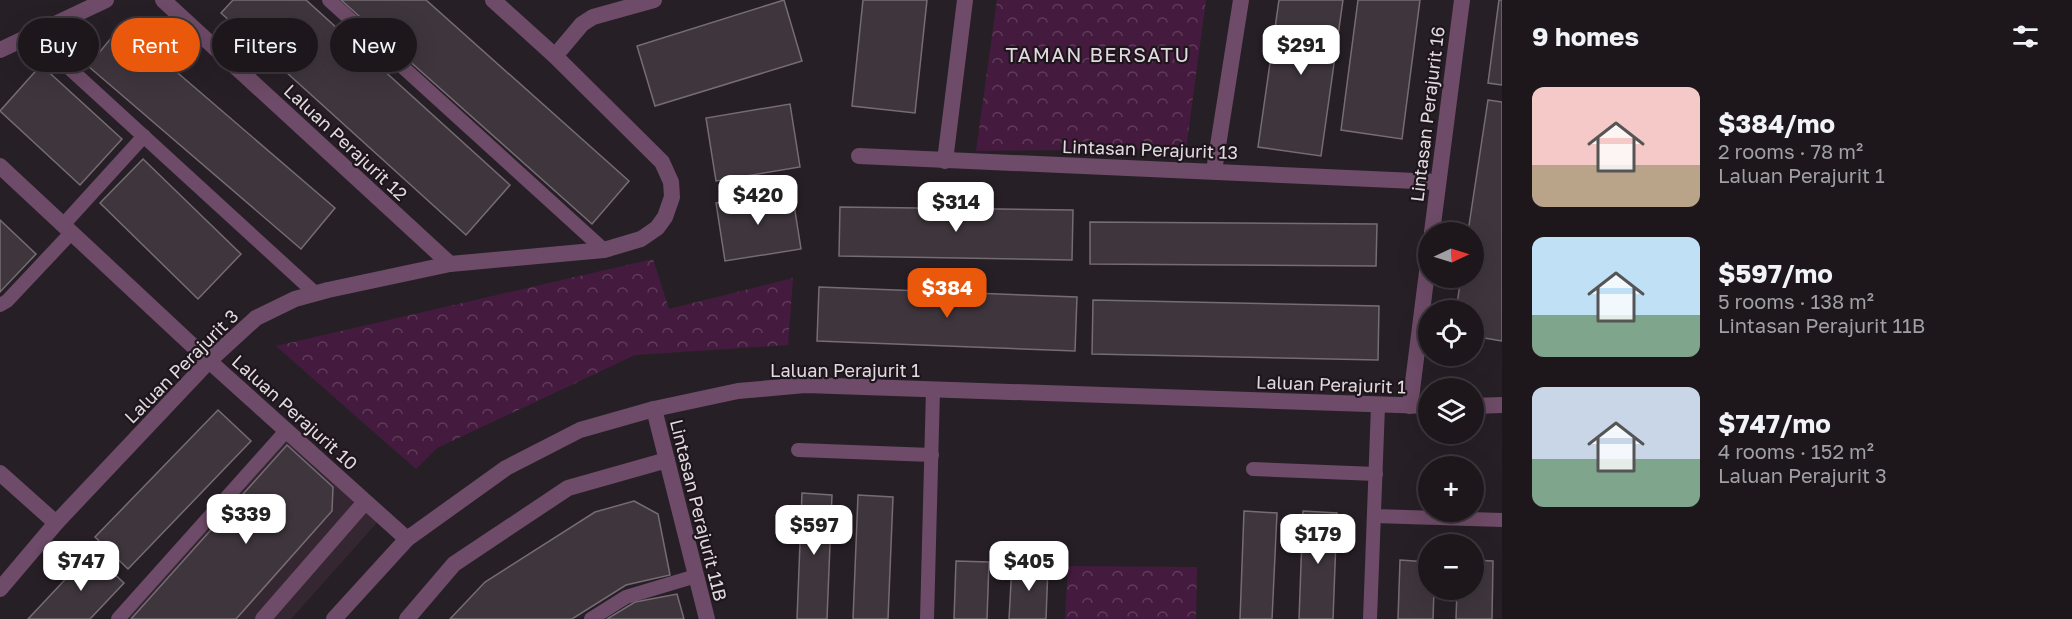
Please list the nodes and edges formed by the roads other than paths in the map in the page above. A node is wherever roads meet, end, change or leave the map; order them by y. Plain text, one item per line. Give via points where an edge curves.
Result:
1 (106, 0) edge
2 (163, 0) edge
3 (329, 0) edge
4 (493, 0) edge
5 (654, 0) edge
6 (965, 0) edge
7 (1241, 0) edge
8 (1462, 0) edge
9 (68, 18) edge
10 (18, 42) edge
11 (0, 51) edge
12 (555, 56) junction
13 (74, 72) edge
14 (144, 136) junction
15 (859, 156) dead end
16 (945, 161) junction
17 (0, 166) edge
18 (1214, 171) junction
19 (1438, 182) junction
20 (1433, 222) edge
21 (67, 229) junction
22 (604, 250) junction
23 (450, 264) junction
24 (1425, 288) edge
25 (315, 293) junction
26 (0, 305) edge
27 (209, 361) junction
28 (933, 390) junction
29 (1502, 405) edge
30 (1378, 406) junction
31 (1410, 406) junction
32 (1418, 406) edge
33 (1484, 406) edge
34 (654, 410) junction
35 (286, 430) junction
36 (798, 450) dead end
37 (932, 455) junction
38 (667, 460) junction
39 (1253, 469) dead end
40 (0, 473) edge
41 (1376, 474) junction
42 (365, 502) junction
43 (1374, 516) junction
44 (1502, 520) edge
45 (56, 523) junction
46 (407, 539) junction
47 (696, 576) junction
48 (0, 589) edge
49 (118, 619) edge
50 (263, 619) edge
51 (334, 619) edge
52 (407, 619) edge
53 (591, 619) edge
54 (706, 619) edge
55 (927, 619) edge
56 (1371, 619) edge

1 - 9 street
2 - 23 street, Laluan Perajurit 12
3 - 22 lane
4 - 12 street
5 - 12 street via 592,17
6 - 16 street
7 - 18 street
8 - 19 street, Lintasan Perajurit 16
10 - 11 street
12 - 22 street, Laluan Perajurit 3 via 662,162 671,182 672,197 657,228 641,239
13 - 14 lane
14 - 21 lane
14 - 25 lane
15 - 16 street, Lintasan Perajurit 13
16 - 18 street, Lintasan Perajurit 13
17 - 21 street, Laluan Perajurit 10
18 - 19 street, Lintasan Perajurit 13
19 - 20 street, Lintasan Perajurit 16
21 - 26 lane
21 - 27 street, Laluan Perajurit 10
22 - 23 street, Laluan Perajurit 3
23 - 25 street, Laluan Perajurit 3
24 - 31 street
25 - 27 street, Laluan Perajurit 3 via 256,318
27 - 35 street, Laluan Perajurit 10
27 - 45 street, Laluan Perajurit 3
28 - 30 street, Laluan Perajurit 1
28 - 34 street, Laluan Perajurit 1 via 805,385 738,391
28 - 37 lane
29 - 33 street
30 - 31 street, Laluan Perajurit 1
30 - 41 lane
31 - 32 street, Laluan Perajurit 1
34 - 38 street, Lintasan Perajurit 11B
34 - 46 street, Laluan Perajurit 1 via 580,430 506,468
35 - 42 street, Laluan Perajurit 10
35 - 49 lane
36 - 37 lane
37 - 55 lane
38 - 47 street, Lintasan Perajurit 11B
38 - 52 street via 568,488 454,564
39 - 41 lane
40 - 45 street
41 - 43 lane
42 - 46 street, Laluan Perajurit 10
42 - 50 street
43 - 44 lane
43 - 56 lane
45 - 48 street, Laluan Perajurit 3
46 - 51 street, Laluan Perajurit 1
47 - 53 lane via 627,597
47 - 54 street, Lintasan Perajurit 11B

